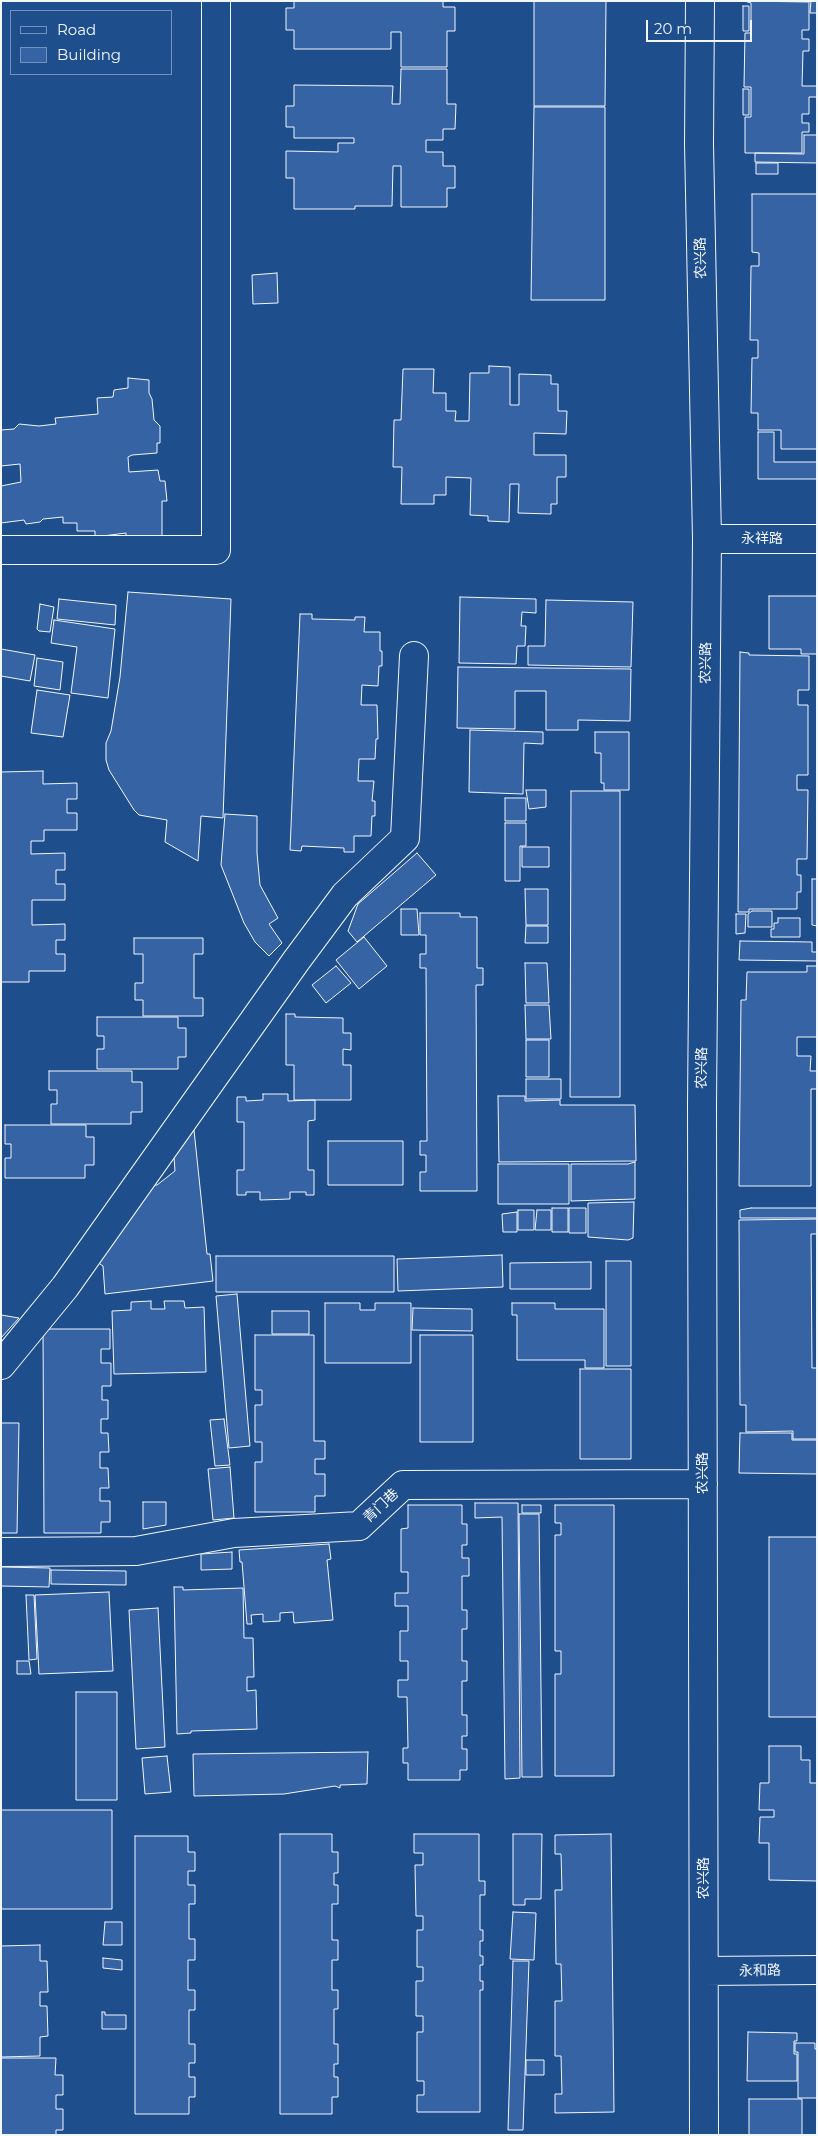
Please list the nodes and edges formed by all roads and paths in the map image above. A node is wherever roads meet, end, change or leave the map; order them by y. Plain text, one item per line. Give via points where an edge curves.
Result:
1 (216, 1) edge
2 (700, 1) edge
3 (707, 539) junction
4 (817, 539) edge
5 (1, 550) edge
6 (414, 656) dead end
7 (1, 1365) edge
8 (703, 1484) junction
9 (1, 1552) edge
10 (817, 1970) edge
11 (704, 1971) junction
12 (704, 2135) edge

1 - 5 street via 216,550
2 - 3 street, 农兴路 via 699,144
3 - 4 street, 永祥路
3 - 8 street, 农兴路 via 702,1104
6 - 7 street via 405,838 345,895 64,1287
8 - 9 street, 青门巷 via 403,1485 360,1526 234,1533 136,1551
8 - 11 street, 农兴路
10 - 11 street, 永和路
11 - 12 street, 农兴路

